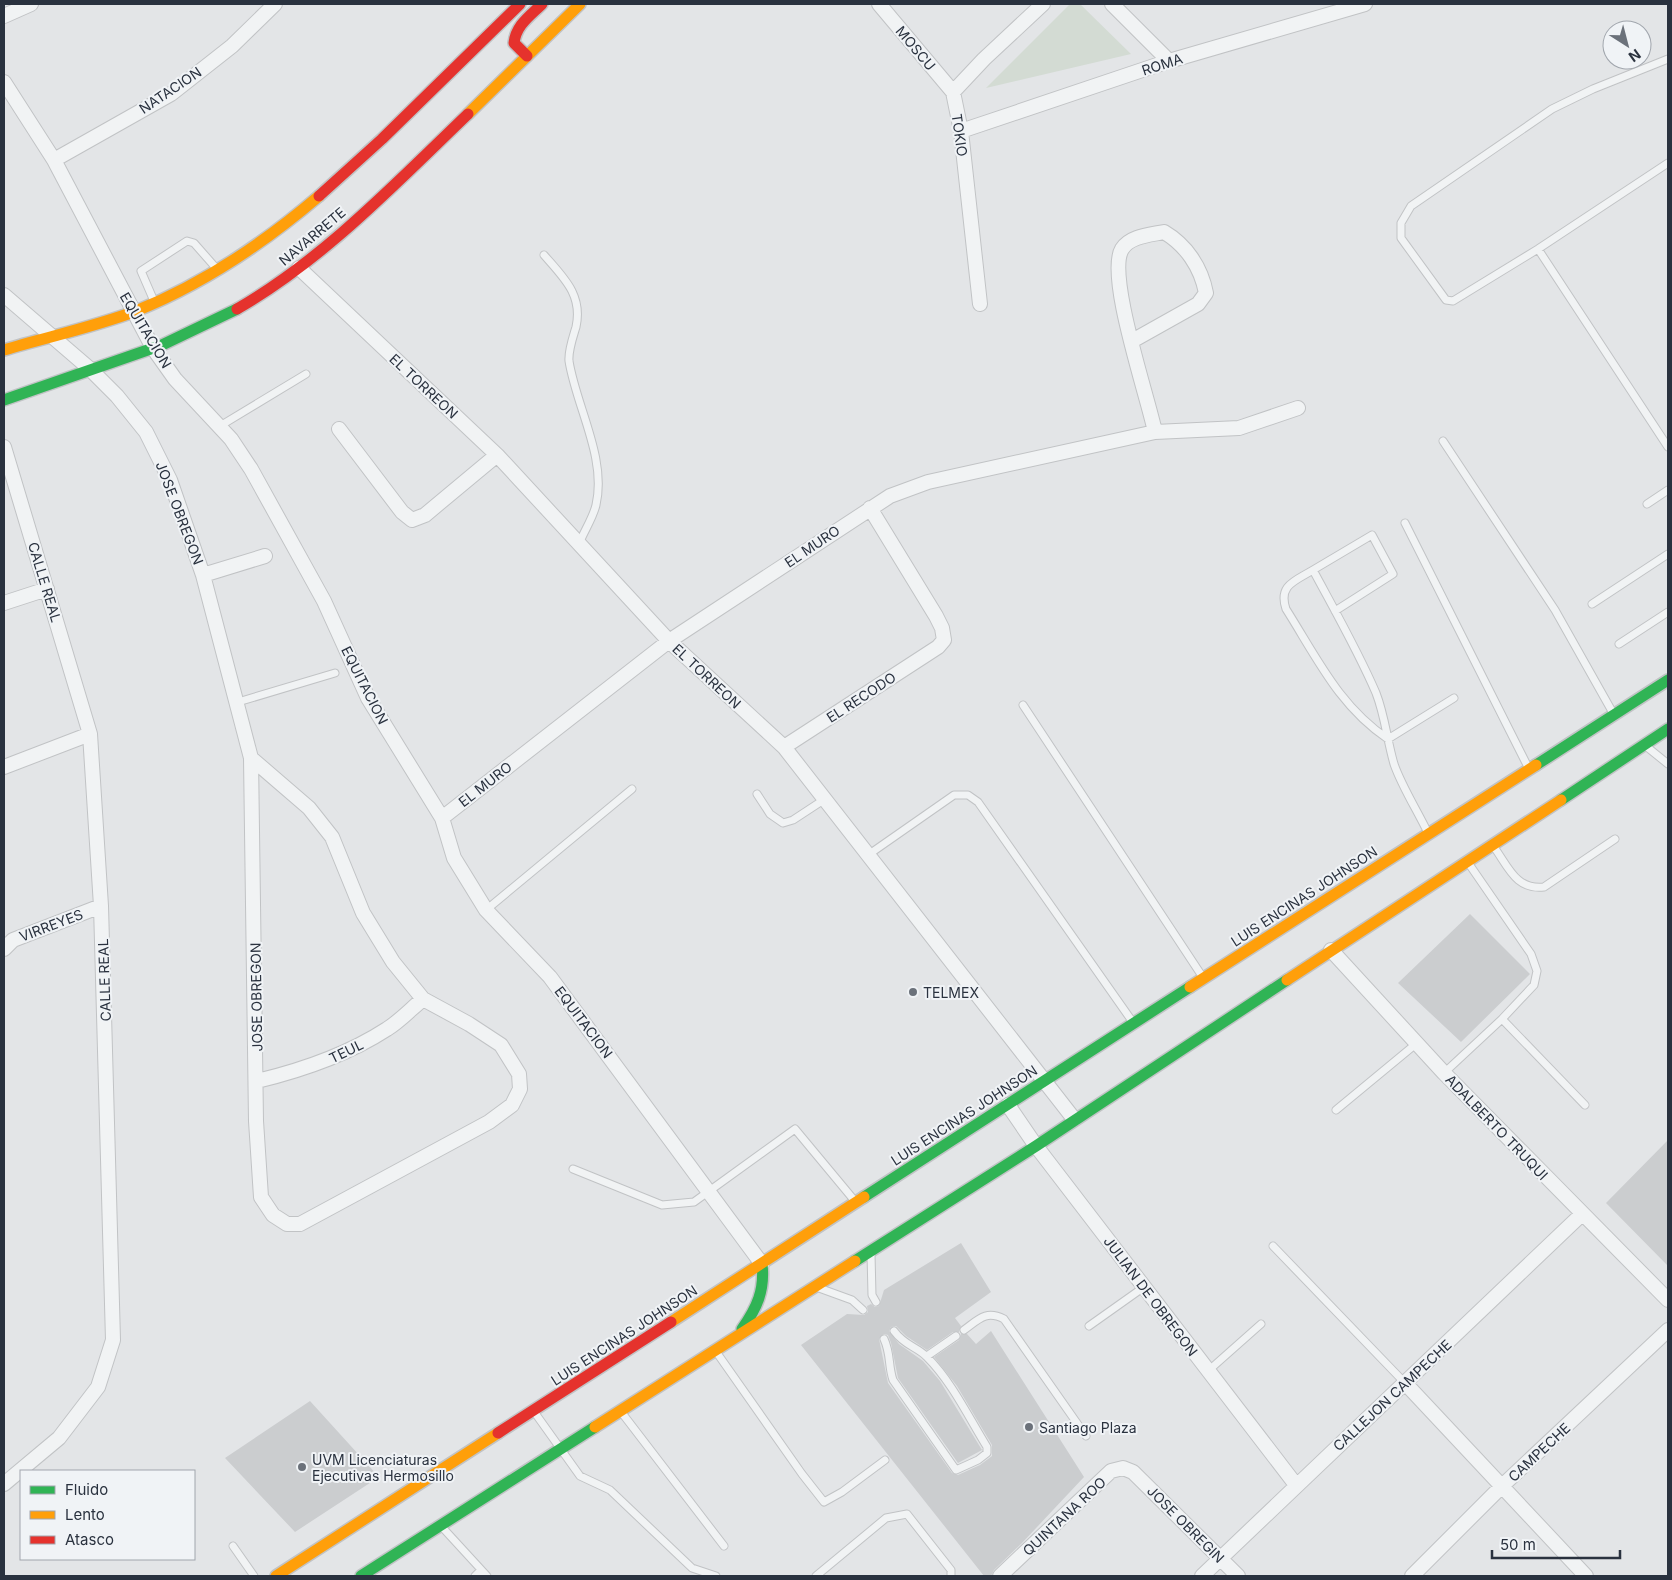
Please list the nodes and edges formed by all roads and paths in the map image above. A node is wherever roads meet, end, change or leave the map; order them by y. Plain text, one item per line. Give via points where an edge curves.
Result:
1 (31, 4) edge
2 (275, 4) edge
3 (520, 4) edge
4 (542, 4) edge
5 (580, 4) edge
6 (879, 4) edge
7 (1043, 4) edge
8 (1112, 4) edge
9 (1365, 4) edge
10 (1337, 8) edge
11 (4, 16) edge
12 (527, 56) junction
13 (1668, 58) edge
14 (1169, 61) junction
15 (4, 82) edge
16 (953, 92) junction
17 (961, 131) junction
18 (54, 160) junction
19 (1668, 163) edge
20 (1538, 249) junction
21 (544, 255) dead end
22 (299, 268) junction
23 (218, 270) junction
24 (4, 295) edge
25 (155, 303) junction
26 (980, 304) dead end
27 (133, 312) junction
28 (50, 336) junction
29 (1132, 341) junction
30 (153, 348) junction
31 (4, 350) edge
32 (90, 369) junction
33 (306, 374) dead end
34 (4, 400) edge
35 (1298, 408) dead end
36 (220, 426) junction
37 (339, 430) dead end
38 (1155, 432) junction
39 (1443, 441) dead end
40 (4, 447) edge
41 (1668, 447) edge
42 (497, 455) junction
43 (1668, 490) edge
44 (1648, 504) dead end
45 (870, 508) junction
46 (1405, 523) dead end
47 (579, 544) junction
48 (1668, 554) edge
49 (265, 556) dead end
50 (1313, 570) junction
51 (204, 574) junction
52 (47, 589) junction
53 (4, 603) edge
54 (1592, 604) dead end
55 (1335, 611) junction
56 (1668, 612) edge
57 (669, 641) junction
58 (1619, 644) dead end
59 (336, 673) dead end
60 (1668, 680) edge
61 (1454, 698) dead end
62 (238, 702) junction
63 (1023, 705) dead end
64 (1614, 716) junction
65 (1668, 729) edge
66 (90, 734) junction
67 (1388, 739) junction
68 (1645, 745) junction
69 (784, 747) junction
70 (251, 758) junction
71 (1668, 764) edge
72 (4, 767) edge
73 (1530, 770) junction
74 (632, 789) dead end
75 (757, 794) dead end
76 (825, 799) junction
77 (442, 818) junction
78 (1429, 834) junction
79 (1615, 839) dead end
80 (1492, 845) junction
81 (868, 855) junction
82 (1467, 862) junction
83 (101, 906) junction
84 (486, 910) junction
85 (4, 949) edge
86 (1331, 950) junction
87 (1204, 978) junction
88 (423, 999) junction
89 (1502, 1019) junction
90 (1134, 1023) junction
91 (1417, 1043) junction
92 (1444, 1073) junction
93 (257, 1080) junction
94 (1044, 1081) junction
95 (1008, 1105) junction
96 (1585, 1105) dead end
97 (1336, 1110) dead end
98 (1074, 1120) junction
99 (1036, 1146) junction
100 (573, 1169) dead end
101 (709, 1192) junction
102 (856, 1203) junction
103 (1582, 1214) junction
104 (1272, 1246) dead end
105 (871, 1250) junction
106 (762, 1264) junction
107 (814, 1286) junction
108 (1144, 1287) junction
109 (1668, 1300) edge
110 (876, 1302) dead end
111 (863, 1310) dead end
112 (1261, 1324) dead end
113 (1089, 1326) dead end
114 (964, 1330) dead end
115 (1668, 1330) edge
116 (894, 1331) dead end
117 (737, 1335) junction
118 (956, 1336) dead end
119 (884, 1339) dead end
120 (903, 1342) junction
121 (715, 1350) junction
122 (890, 1353) junction
123 (927, 1356) junction
124 (1208, 1371) junction
125 (1405, 1383) junction
126 (534, 1411) junction
127 (621, 1411) junction
128 (1086, 1436) dead end
129 (559, 1449) junction
130 (885, 1460) dead end
131 (21, 1470) edge
132 (20, 1471) edge
133 (1134, 1472) joint
134 (4, 1484) edge
135 (1296, 1485) junction
136 (1502, 1486) junction
137 (441, 1526) junction
138 (233, 1546) dead end
139 (724, 1546) dead end
140 (1220, 1558) junction
141 (481, 1570) junction
142 (254, 1576) edge
143 (276, 1576) edge
144 (361, 1576) edge
145 (475, 1576) edge
146 (487, 1576) edge
147 (716, 1576) edge
148 (816, 1576) edge
149 (951, 1576) edge
150 (1000, 1576) edge
151 (1202, 1576) edge
152 (1238, 1576) edge
153 (1412, 1576) edge
154 (1586, 1576) edge

1 - 11 street
2 - 18 street, NATACION via 232,46 171,94
3 - 23 main road, NAVARRETE via 329,188 274,234
4 - 12 main road via 514,35 514,43
5 - 12 main road, NAVARRETE
6 - 16 street, MOSCU
7 - 16 street
8 - 14 street
9 - 10 street, ROMA
10 - 14 street, ROMA
12 - 22 main road, NAVARRETE via 362,214
13 - 20 lane via 1552,109 1418,200 1401,223 1401,238 1446,300 1453,301
14 - 17 street, ROMA
15 - 18 street, EQUITACION
16 - 17 street, TOKIO
17 - 26 street, TOKIO
18 - 27 street, EQUITACION
19 - 20 lane
20 - 41 lane
21 - 47 lane via 572,288 579,315 569,358 574,386 592,436 597,476 596,505
22 - 30 main road, NAVARRETE via 213,322
22 - 42 street, EL TORREON
23 - 25 main road, NAVARRETE
23 - 25 lane via 194,243 187,241 142,271
24 - 28 street, JOSE OBREGON
25 - 27 main road, NAVARRETE
27 - 28 main road, NAVARRETE
27 - 30 street, EQUITACION
28 - 31 main road, NAVARRETE
28 - 32 street, JOSE OBREGON
29 - 29 street via 1123,310 1118,260 1123,248 1136,238 1164,232 1187,250 1206,293 1198,304
29 - 38 street
30 - 32 main road, NAVARRETE
30 - 36 street, EQUITACION via 175,379
32 - 34 main road, NAVARRETE
32 - 51 street, JOSE OBREGON via 146,432 170,480
33 - 36 lane
35 - 38 street, EL MURO via 1239,428
36 - 77 street, EQUITACION via 251,469 324,601 368,698
37 - 42 street via 402,512 412,520 426,515
38 - 45 street, EL MURO via 928,482 890,496
39 - 64 lane via 1555,610
40 - 52 street, CALLE REAL
42 - 47 street, EL TORREON
43 - 44 lane
45 - 57 street, EL MURO
45 - 69 street, EL RECODO via 942,628 944,640 938,648
46 - 73 lane
47 - 57 street, EL TORREON
48 - 54 lane
49 - 51 street
50 - 55 lane
50 - 55 lane via 1372,535 1393,574
50 - 67 lane via 1289,584 1283,598 1286,609 1342,699 1366,724
51 - 62 street, JOSE OBREGON
52 - 53 street
52 - 66 street, CALLE REAL
55 - 67 lane via 1375,692 1384,715
56 - 58 lane
57 - 69 street, EL TORREON
57 - 77 street, EL MURO
59 - 62 lane
60 - 64 main road, LUIS ENCINAS JOHNSON
61 - 67 lane
62 - 70 street, JOSE OBREGON
63 - 87 lane
64 - 73 main road, LUIS ENCINAS JOHNSON
65 - 68 main road
66 - 72 street
66 - 83 street, CALLE REAL
67 - 78 lane via 1395,766
68 - 71 lane
68 - 80 main road
69 - 76 street, EL TORREON
70 - 88 street via 309,808 332,837 362,913 393,962
70 - 93 street, JOSE OBREGON
73 - 78 main road, LUIS ENCINAS JOHNSON
74 - 84 lane
75 - 76 lane via 770,814 784,823
76 - 81 street, EL TORREON
77 - 84 street, EQUITACION via 454,858
78 - 87 main road, LUIS ENCINAS JOHNSON
79 - 80 lane via 1544,887 1530,888 1520,883
80 - 82 main road
81 - 90 lane via 954,795 968,795 978,802
81 - 94 street, EL TORREON
82 - 86 main road
82 - 89 lane via 1531,954 1537,971 1534,986
83 - 85 street, VIRREYES via 13,940
83 - 131 street, CALLE REAL via 113,1340 98,1387 59,1438
84 - 101 street, EQUITACION via 550,977
86 - 91 street, ADALBERTO TRUQUI
86 - 98 main road
87 - 90 main road, LUIS ENCINAS JOHNSON
88 - 93 street, TEUL via 388,1029 334,1058 292,1073
88 - 93 street, JOSE OBREGON via 501,1045 519,1074 520,1089 512,1105 488,1122 300,1224 287,1224 273,1215 261,1197
89 - 92 lane
89 - 96 lane
90 - 94 main road, LUIS ENCINAS JOHNSON
91 - 92 street, ADALBERTO TRUQUI
91 - 97 lane
92 - 103 street, ADALBERTO TRUQUI
94 - 95 main road, LUIS ENCINAS JOHNSON
94 - 98 street, EL TORREON
95 - 99 street, JULIAN DE OBREGON
95 - 102 main road, LUIS ENCINAS JOHNSON
98 - 99 main road
99 - 105 main road
99 - 108 street, JULIAN DE OBREGON
100 - 101 lane via 662,1205 694,1202
101 - 102 lane via 795,1130
101 - 106 street, EQUITACION
102 - 106 main road, LUIS ENCINAS JOHNSON
103 - 109 street, ADALBERTO TRUQUI
103 - 125 street, CALLEJON CAMPECHE
104 - 125 lane
105 - 107 main road
105 - 110 lane via 872,1295
106 - 117 main road via 765,1283 754,1312
106 - 126 main road, LUIS ENCINAS JOHNSON
107 - 111 lane via 852,1300
107 - 117 main road
108 - 113 lane
108 - 124 street, JULIAN DE OBREGON
112 - 124 lane
114 - 128 lane via 982,1317 993,1314 1004,1319
115 - 136 street, CAMPECHE
116 - 120 lane
117 - 121 main road
118 - 123 lane
119 - 122 lane
120 - 122 lane
120 - 123 lane
121 - 127 main road
121 - 130 lane via 824,1502
122 - 123 lane via 889,1368 893,1380 956,1470 963,1469 987,1453 987,1448
124 - 135 street, JULIAN DE OBREGON
125 - 135 street, CALLEJON CAMPECHE
125 - 136 street
126 - 129 lane
126 - 143 main road, LUIS ENCINAS JOHNSON
127 - 129 main road
127 - 139 lane
129 - 137 main road
129 - 147 lane via 580,1476 610,1490 692,1568
132 - 134 street, CALLE REAL
133 - 140 street, JOSE OBREGIN
133 - 150 street, QUINTANA ROO via 1123,1468 1112,1472
135 - 140 street, CALLEJON CAMPECHE
136 - 153 street, CAMPECHE
136 - 154 street
137 - 141 lane
137 - 144 main road
138 - 142 lane
140 - 151 street, CALLEJON CAMPECHE
140 - 152 street, JOSE OBREGIN
141 - 145 lane
141 - 146 lane
148 - 149 lane via 886,1518 907,1514 951,1570

